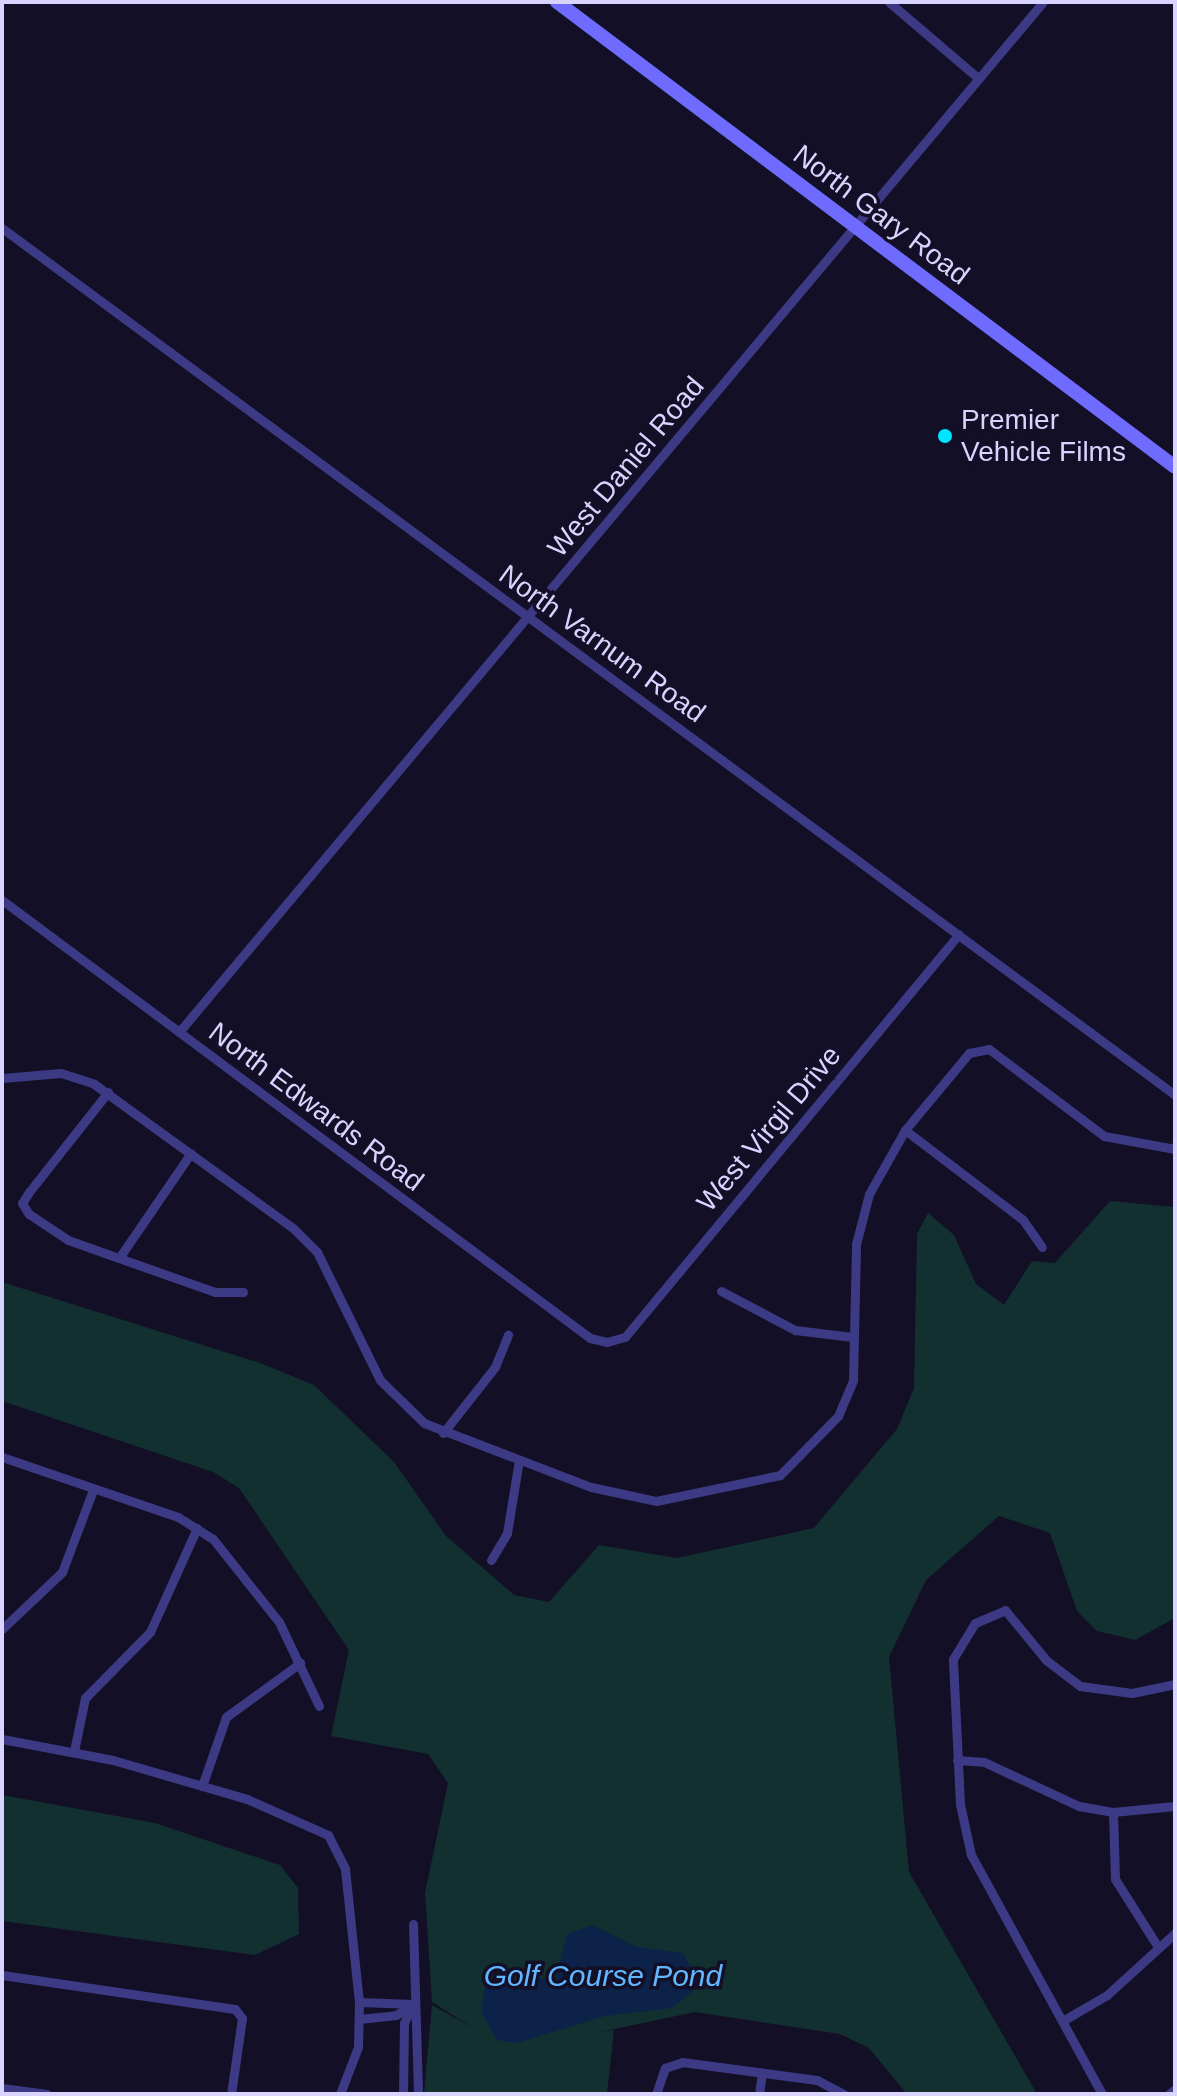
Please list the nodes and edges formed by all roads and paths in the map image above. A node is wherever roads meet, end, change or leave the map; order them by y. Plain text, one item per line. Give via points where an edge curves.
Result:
1 (557, 2) edge
2 (889, 2) edge
3 (1043, 2) edge
4 (979, 79) junction
5 (2, 228) edge
6 (855, 229) junction
7 (1175, 467) edge
8 (529, 617) junction
9 (2, 900) edge
10 (959, 934) junction
11 (179, 1032) junction
12 (2, 1078) edge
13 (108, 1092) junction
14 (1175, 1095) edge
15 (905, 1130) junction
16 (1175, 1149) edge
17 (191, 1153) junction
18 (1042, 1247) dead end
19 (119, 1258) junction
20 (721, 1291) dead end
21 (243, 1292) dead end
22 (508, 1335) dead end
23 (853, 1337) junction
24 (607, 1342) joint
25 (443, 1433) junction
26 (2, 1457) edge
27 (519, 1460) junction
28 (93, 1490) junction
29 (197, 1528) junction
30 (491, 1560) dead end
31 (2, 1629) edge
32 (300, 1663) junction
33 (1175, 1684) edge
34 (319, 1706) dead end
35 (2, 1739) edge
36 (74, 1751) junction
37 (957, 1760) junction
38 (202, 1786) junction
39 (1175, 1806) edge
40 (1113, 1812) junction
41 (413, 1924) dead end
42 (1175, 1933) edge
43 (1158, 1947) junction
44 (2, 1975) edge
45 (359, 2002) junction
46 (413, 2004) junction
47 (359, 2019) junction
48 (1064, 2020) junction
49 (762, 2073) junction
50 (2, 2088) edge
51 (1175, 2089) edge
52 (47, 2094) edge
53 (231, 2094) edge
54 (340, 2094) edge
55 (403, 2094) edge
56 (418, 2094) edge
57 (656, 2094) edge
58 (759, 2094) edge
59 (843, 2094) edge
60 (1102, 2094) edge
61 (1169, 2094) edge

1 - 6 street, North Gary Road
2 - 4 street
3 - 4 street, West Daniel Road
4 - 6 street, West Daniel Road
5 - 8 street, North Varnum Road
6 - 7 street, North Gary Road
6 - 8 street, West Daniel Road
8 - 10 street, North Varnum Road
8 - 11 street, West Daniel Road
9 - 11 street, North Edwards Road
10 - 14 street, North Varnum Road
10 - 24 street, West Virgil Drive via 625,1337
11 - 24 street, North Edwards Road via 590,1338
12 - 13 street via 61,1073
13 - 17 street
13 - 19 street via 22,1203 68,1240
15 - 16 street via 979,1048 1104,1136
15 - 18 street via 1023,1220
15 - 23 street via 862,1216
17 - 19 street
17 - 25 street via 305,1238 380,1380
19 - 21 street via 215,1292
20 - 23 street via 795,1330
22 - 25 street via 495,1367
23 - 27 street via 846,1403 780,1475 676,1500 591,1487
25 - 27 street
26 - 28 street
27 - 30 street via 507,1533
28 - 29 street
28 - 31 street via 66,1564
29 - 32 street via 238,1569
29 - 36 street via 150,1632 85,1698
32 - 34 street
32 - 38 street via 242,1702 217,1731
33 - 37 street via 1132,1693 1080,1686 1046,1660 1005,1610 975,1623 953,1659
35 - 36 street
36 - 38 street
37 - 40 street via 984,1762 1036,1791
37 - 48 street via 971,1855
38 - 45 street via 288,1812 328,1835 345,1869
39 - 40 street
40 - 43 street via 1115,1879
41 - 46 street
42 - 43 street
43 - 48 street via 1107,1995
44 - 53 street via 235,2009 242,2018
45 - 46 street
45 - 47 street
46 - 47 street via 396,2015
46 - 55 street via 404,2023
46 - 56 street via 421,2023
47 - 54 street via 358,2047
48 - 60 street
49 - 57 street via 682,2062 665,2068
49 - 58 street
49 - 59 street via 817,2080
50 - 52 street
51 - 61 street

